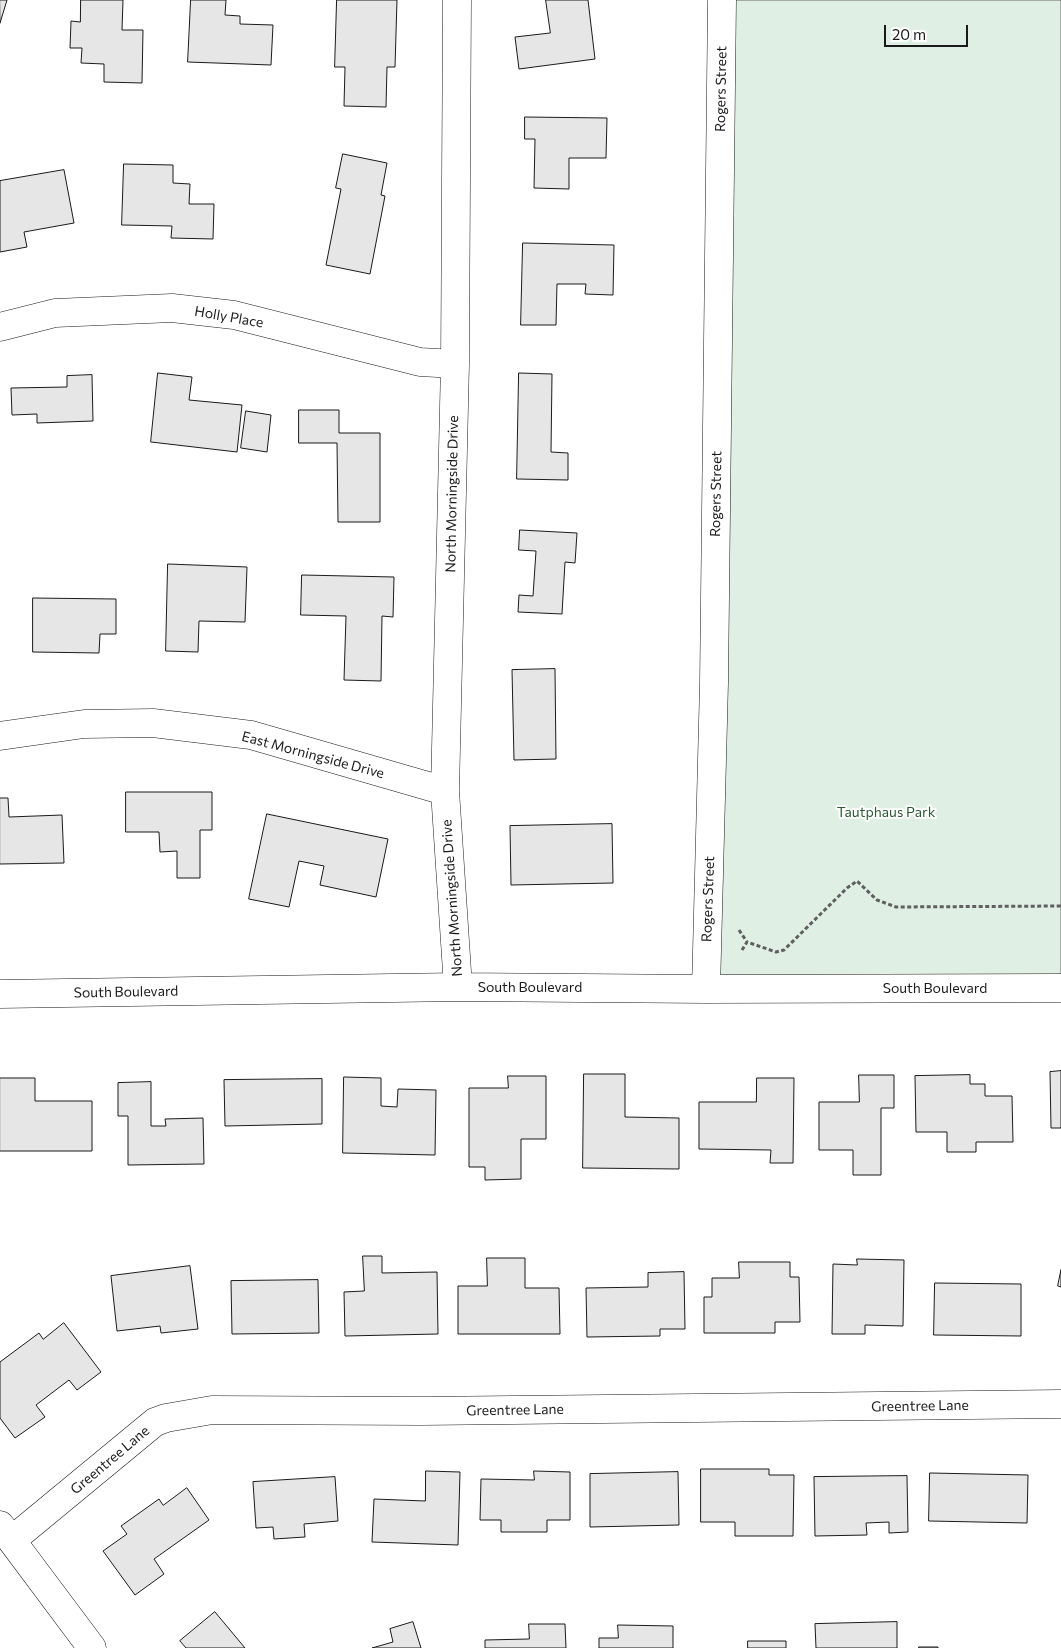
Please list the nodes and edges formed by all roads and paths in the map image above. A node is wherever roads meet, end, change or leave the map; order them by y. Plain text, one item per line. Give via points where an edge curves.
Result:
1 (457, 0) edge
2 (722, 0) edge
3 (0, 327) edge
4 (455, 364) junction
5 (0, 736) edge
6 (445, 791) junction
7 (1061, 906) edge
8 (739, 930) dead end
9 (746, 942) junction
10 (742, 950) dead end
11 (458, 987) junction
12 (1061, 988) edge
13 (706, 989) junction
14 (0, 994) edge
15 (1061, 1404) edge
16 (6, 1533) edge
17 (92, 1648) edge

1 - 4 street, North Morningside Drive
2 - 13 street, Rogers Street via 714,682
3 - 4 street, Holly Place via 55,313 172,308 234,315 420,362
4 - 6 street, North Morningside Drive
5 - 6 street, East Morningside Drive via 84,724 153,723 251,736
6 - 11 street, North Morningside Drive
7 - 9 path via 896,907 877,900 857,882 784,950 776,952
8 - 9 path
9 - 10 path
11 - 13 street, South Boulevard
11 - 14 street, South Boulevard
12 - 13 street, South Boulevard
15 - 16 street, Greentree Lane via 422,1412 212,1410 155,1422
16 - 17 street

